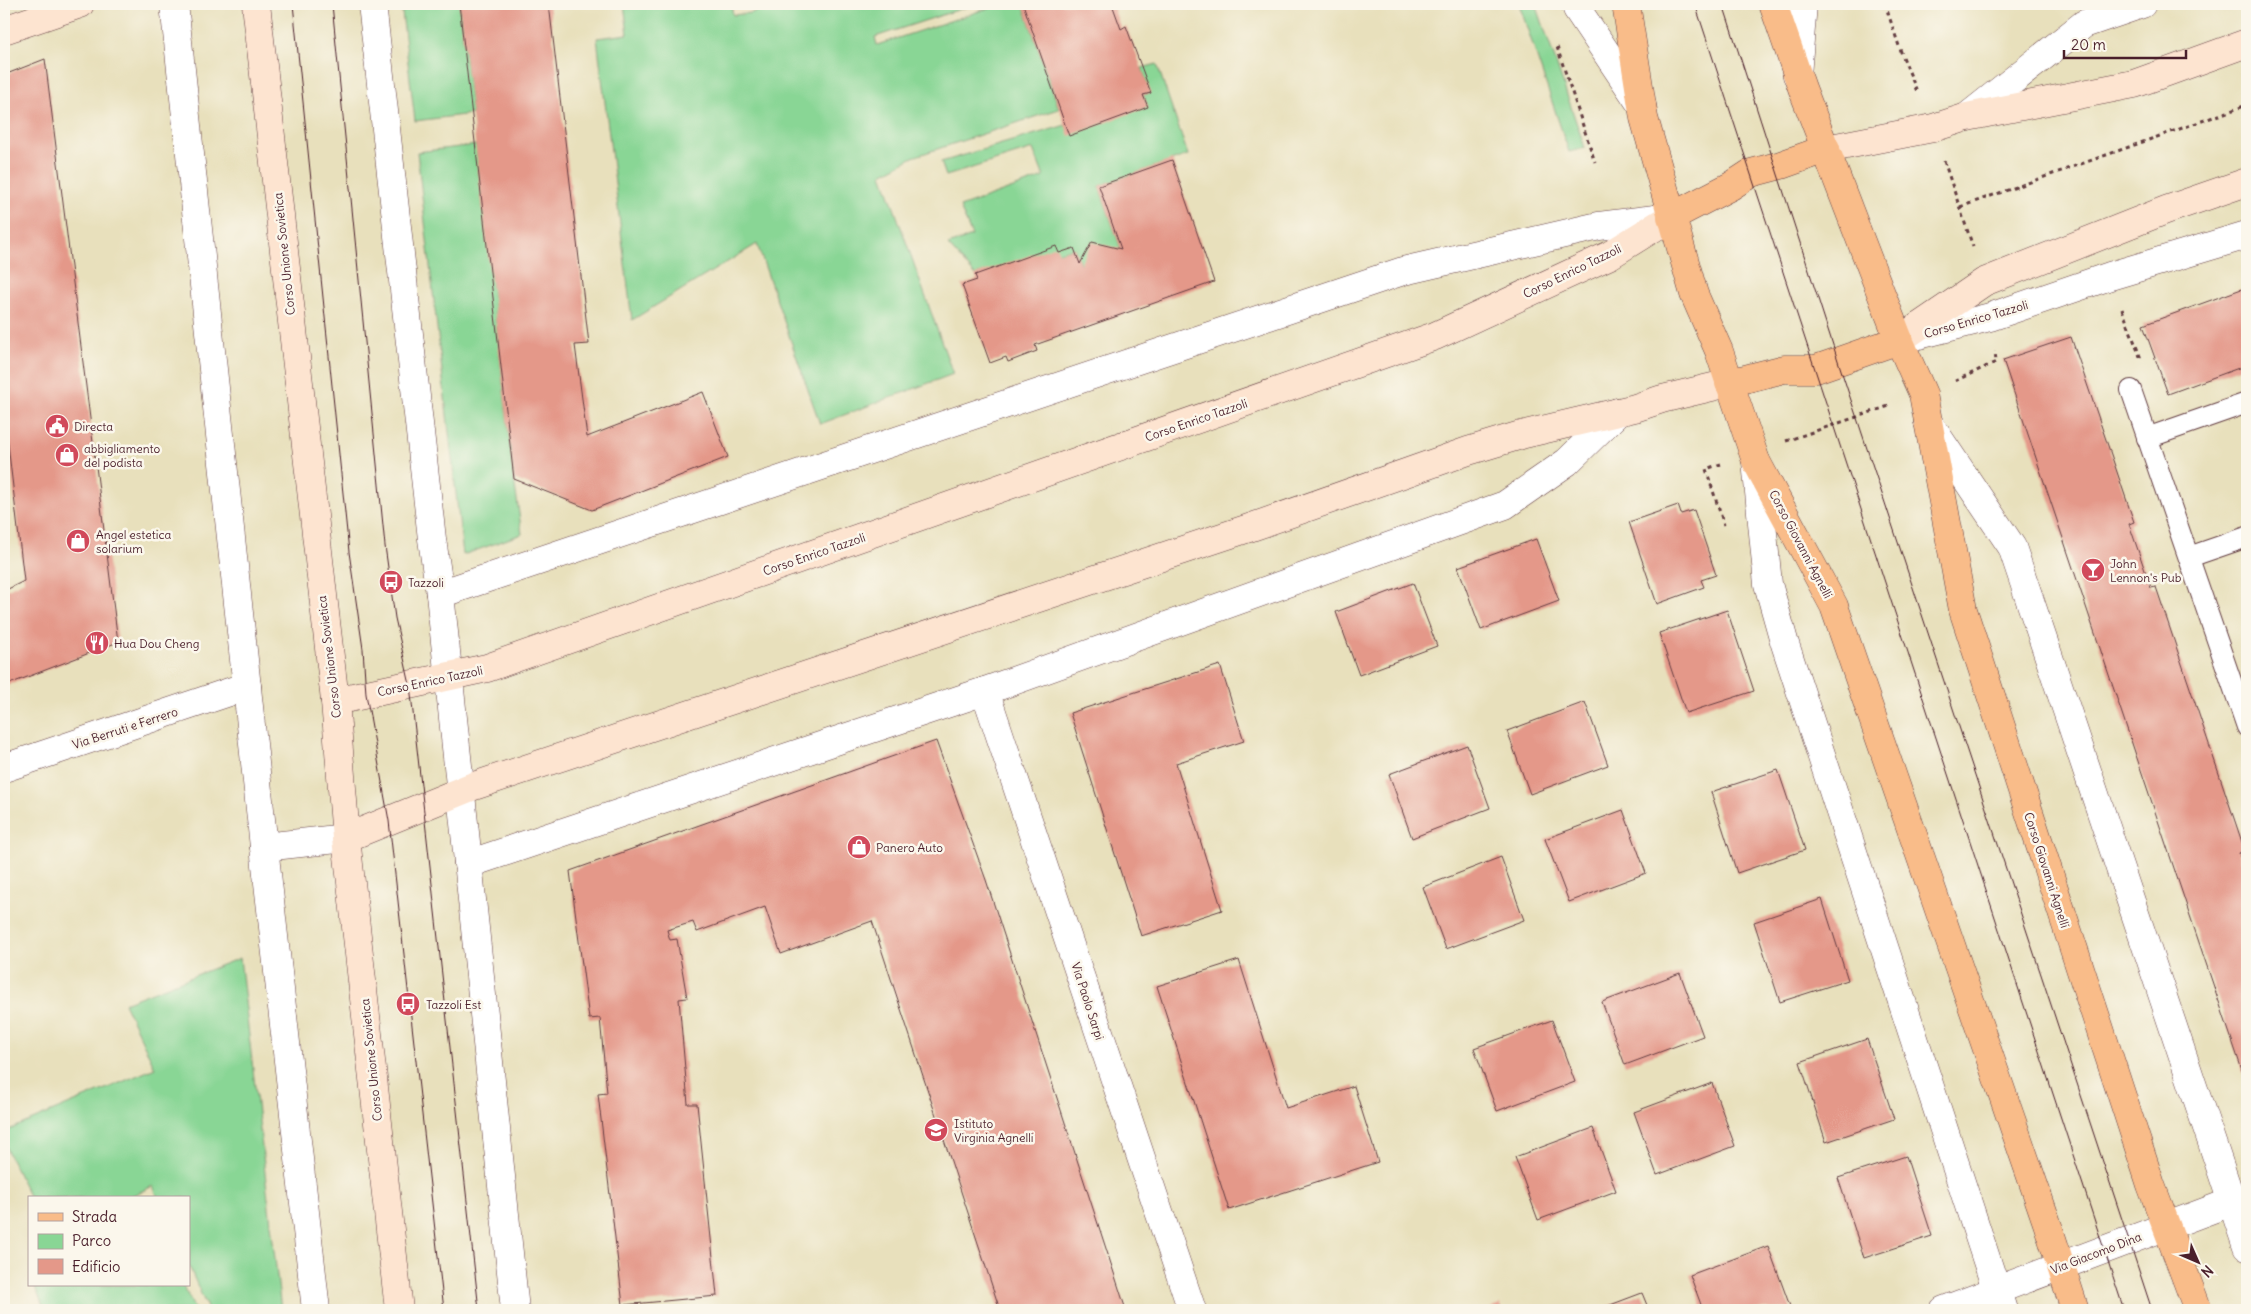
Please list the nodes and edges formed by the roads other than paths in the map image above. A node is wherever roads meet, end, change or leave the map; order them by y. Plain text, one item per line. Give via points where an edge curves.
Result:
1 (80, 4) edge
2 (174, 4) edge
3 (256, 4) edge
4 (372, 4) edge
5 (1576, 4) edge
6 (1626, 4) edge
7 (1773, 4) edge
8 (1803, 4) edge
9 (2142, 4) edge
10 (4, 30) edge
11 (2247, 43) edge
12 (1797, 75) junction
13 (1642, 106) junction
14 (1967, 117) junction
15 (1826, 149) junction
16 (2247, 182) edge
17 (1671, 216) junction
18 (2247, 235) edge
19 (1899, 340) junction
20 (1729, 383) junction
21 (2131, 390) road end
22 (2247, 403) edge
23 (1618, 412) junction
24 (1928, 422) junction
25 (2148, 438) junction
26 (1756, 462) junction
27 (2247, 537) edge
28 (2188, 557) junction
29 (440, 594) junction
30 (449, 677) junction
31 (247, 686) junction
32 (985, 691) junction
33 (335, 701) junction
34 (2247, 727) edge
35 (4, 768) edge
36 (461, 791) junction
37 (346, 838) junction
38 (264, 847) junction
39 (468, 864) junction
40 (2240, 1199) edge
41 (2167, 1226) junction
42 (2247, 1247) edge
43 (2061, 1266) junction
44 (1999, 1300) edge
45 (316, 1310) edge
46 (399, 1310) edge
47 (515, 1310) edge
48 (1192, 1310) edge
49 (1944, 1310) edge
50 (2075, 1310) edge
51 (2198, 1310) edge

1 - 10 street
2 - 31 street
3 - 33 street, Corso Unione Sovietica
4 - 29 street
5 - 13 street
6 - 13 main road
7 - 12 main road, Corso Giovanni Agnelli
8 - 12 street, Corso Giovanni Agnelli
9 - 14 street via 2084,24
11 - 14 street via 2134,84
12 - 15 main road, Corso Giovanni Agnelli
13 - 17 main road
14 - 15 street via 1933,128
15 - 17 main road via 1751,173
15 - 19 main road, Corso Giovanni Agnelli
16 - 19 street, Corso Enrico Tazzoli via 2166,210 1984,282
17 - 20 main road, Corso Giovanni Agnelli via 1694,294 1713,335
17 - 29 street, Corso Enrico Tazzoli via 1600,226 1403,271
17 - 30 street, Corso Enrico Tazzoli via 1610,255 1435,336 514,660
18 - 19 street, Corso Enrico Tazzoli via 2110,276 1990,317
19 - 20 main road via 1816,369 1784,369
19 - 24 main road, Corso Giovanni Agnelli via 1923,394
20 - 23 street
20 - 26 main road, Corso Giovanni Agnelli
21 - 25 lane
22 - 25 lane
23 - 32 street via 1567,462 1505,506
23 - 36 street via 1468,451 1249,528
24 - 40 street, Corso Giovanni Agnelli via 2012,548
24 - 41 main road, Corso Giovanni Agnelli via 1963,610
25 - 28 lane
26 - 43 main road, Corso Giovanni Agnelli via 1834,606
26 - 44 street, Corso Giovanni Agnelli via 1768,584 1784,641
27 - 28 lane
28 - 34 lane
29 - 30 street
30 - 33 street, Corso Enrico Tazzoli
30 - 36 street
31 - 35 street, Via Berruti e Ferrero
31 - 38 street
32 - 39 street
32 - 48 street, Via Paolo Sarpi
33 - 37 street, Corso Unione Sovietica
36 - 37 street
36 - 39 street
37 - 38 street
37 - 46 street, Corso Unione Sovietica
38 - 45 street
39 - 47 street
40 - 41 street, Via Giacomo Dina
40 - 42 street, Corso Giovanni Agnelli
41 - 43 street, Via Giacomo Dina
41 - 51 main road, Corso Giovanni Agnelli
43 - 44 street, Via Giacomo Dina
43 - 50 main road, Corso Giovanni Agnelli
44 - 49 street, Via Giacomo Dina

